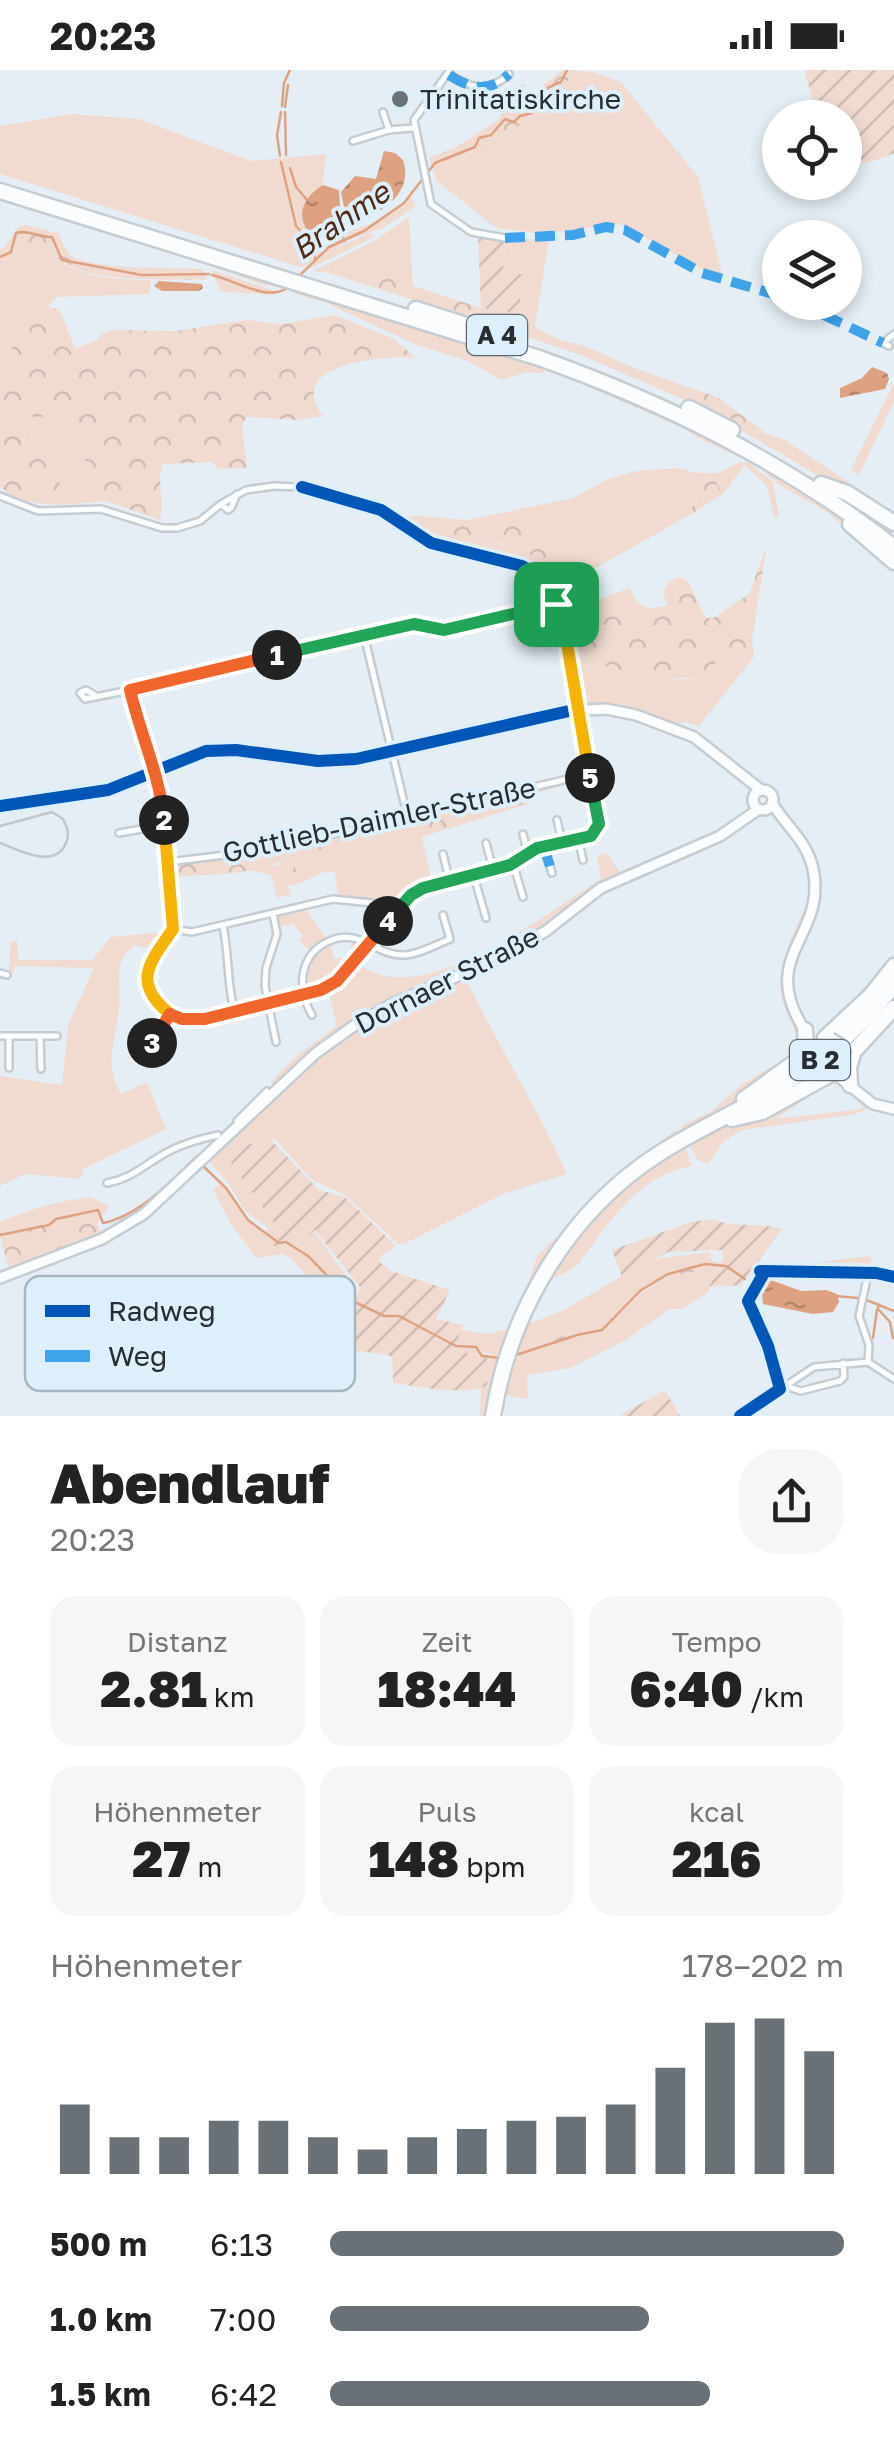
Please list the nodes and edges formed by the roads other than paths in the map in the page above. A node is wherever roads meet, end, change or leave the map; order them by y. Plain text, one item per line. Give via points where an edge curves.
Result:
1 (450, 72) edge
2 (509, 74) dead end
3 (383, 112) dead end
4 (414, 128) junction
5 (389, 130) junction
6 (353, 141) dead end
7 (0, 181) edge
8 (0, 191) edge
9 (506, 238) dead end
10 (288, 275) junction
11 (311, 282) junction
12 (894, 334) edge
13 (889, 346) dead end
14 (821, 484) junction
15 (0, 496) edge
16 (834, 504) junction
17 (894, 523) edge
18 (894, 537) edge
19 (894, 547) edge
20 (894, 562) edge
21 (556, 604) junction
22 (364, 635) junction
23 (130, 690) junction
24 (96, 696) dead end
25 (578, 711) junction
26 (392, 754) junction
27 (153, 771) junction
28 (589, 774) junction
29 (761, 802) junction
30 (0, 806) edge
31 (407, 815) junction
32 (557, 820) dead end
33 (165, 826) junction
34 (119, 833) dead end
35 (523, 834) dead end
36 (578, 838) junction
37 (562, 842) junction
38 (486, 843) dead end
39 (544, 847) junction
40 (443, 854) dead end
41 (528, 854) junction
42 (583, 860) dead end
43 (168, 862) junction
44 (512, 863) junction
45 (493, 869) junction
46 (552, 872) dead end
47 (473, 874) junction
48 (449, 879) junction
49 (523, 898) dead end
50 (273, 913) junction
51 (443, 914) dead end
52 (393, 915) junction
53 (486, 918) dead end
54 (223, 926) junction
55 (173, 929) junction
56 (368, 945) junction
57 (894, 966) edge
58 (894, 988) edge
59 (304, 995) junction
60 (269, 1003) junction
61 (894, 1008) edge
62 (234, 1011) junction
63 (170, 1014) junction
64 (312, 1015) dead end
65 (805, 1030) junction
66 (0, 1036) edge
67 (9, 1036) junction
68 (40, 1036) junction
69 (57, 1036) dead end
70 (276, 1042) dead end
71 (150, 1046) dead end
72 (815, 1047) junction
73 (49, 1061) dead end
74 (839, 1066) junction
75 (9, 1068) dead end
76 (850, 1085) junction
77 (267, 1091) dead end
78 (894, 1110) edge
79 (731, 1116) junction
80 (221, 1138) junction
81 (107, 1182) dead end
82 (868, 1274) junction
83 (894, 1277) edge
84 (0, 1278) edge
85 (868, 1362) junction
86 (843, 1364) junction
87 (894, 1378) edge
88 (782, 1387) junction
89 (496, 1414) edge
90 (740, 1416) edge

1 - 2 street via 477,88
1 - 4 street via 431,92
3 - 5 street
4 - 5 street
4 - 9 street via 431,204 458,225
5 - 6 street
7 - 10 highway, A 4
8 - 10 highway, A 4
10 - 11 highway, A 4
11 - 14 highway, A 4 via 609,373 715,421
11 - 16 highway, A 4 via 611,384 720,434
12 - 13 street via 883,343
14 - 17 highway
14 - 18 highway, A 4
15 - 21 street via 38,511 101,509 162,528 189,526 221,504 228,510 237,494 302,487 382,510 431,543 522,566 547,585
16 - 19 highway, A 4
16 - 20 highway
21 - 22 street via 444,630 414,624
21 - 25 street
22 - 23 street
22 - 26 street
23 - 24 street
23 - 27 street
25 - 26 main road
25 - 28 street
25 - 29 main road via 621,711 694,736
26 - 27 main road via 328,765 192,755
26 - 31 street
27 - 30 main road via 108,790
27 - 33 street
28 - 31 street, Gottlieb-Daimler-Straße
28 - 36 street via 599,824 591,836
29 - 65 main road via 803,843 814,876 812,910 786,979
29 - 80 main road, Dornaer Straße via 720,836 601,888 500,958 356,1025
31 - 43 street, Gottlieb-Daimler-Straße via 266,850
32 - 37 street
33 - 34 street
33 - 43 street
35 - 41 street
36 - 37 street
36 - 42 street
37 - 39 street
38 - 45 street
39 - 41 street
39 - 46 street
40 - 48 street
41 - 44 street
43 - 55 street
44 - 45 street
44 - 49 street
45 - 47 street
47 - 48 street
47 - 53 street
48 - 52 street via 423,888
50 - 52 street via 352,899
50 - 54 street
50 - 60 street
51 - 56 street via 450,939 404,955
52 - 56 street
54 - 55 street
54 - 62 street
55 - 63 street via 148,970 155,999
56 - 59 street via 337,981
56 - 59 street via 339,938 316,949 304,969
57 - 72 highway, B 2
58 - 79 highway, B 2 via 826,1055
59 - 60 street
59 - 64 street
60 - 62 street
60 - 70 street
61 - 74 highway, B 2
62 - 63 street via 192,1020
63 - 71 street
65 - 72 main road
65 - 72 highway, B 2 via 806,1045
66 - 67 street
67 - 68 street
67 - 75 street
68 - 69 street
68 - 73 street via 41,1065
72 - 74 main road, bridge via 812,1068
72 - 74 main road, bridge via 842,1044
72 - 79 highway, B 2 via 754,1090
74 - 76 main road
74 - 76 highway, B 2 via 848,1067
74 - 79 highway, B 2 via 762,1112
76 - 78 main road via 873,1104
77 - 80 street, Dornaer Straße
79 - 89 highway, B 2 via 656,1155 592,1210 529,1300 512,1338
80 - 81 street via 188,1142 135,1174
80 - 84 main road, Dornaer Straße via 164,1198 122,1228
82 - 83 street
82 - 85 street via 859,1316
82 - 88 street via 762,1272 748,1300
85 - 86 street
85 - 87 street
86 - 88 street via 814,1367
86 - 88 street via 840,1381 801,1391
88 - 90 street

